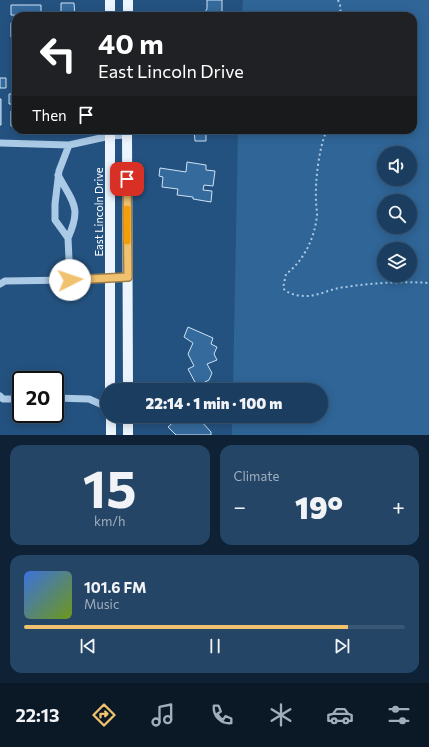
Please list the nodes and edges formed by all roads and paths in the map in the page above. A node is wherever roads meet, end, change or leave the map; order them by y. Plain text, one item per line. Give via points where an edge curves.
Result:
1 (110, 0) edge
2 (128, 0) edge
3 (338, 0) edge
4 (110, 12) edge
5 (128, 12) edge
6 (341, 12) edge
7 (107, 134) edge
8 (110, 134) edge
9 (127, 134) edge
10 (326, 134) edge
11 (0, 143) edge
12 (69, 145) junction
13 (58, 175) junction
14 (68, 238) junction
15 (128, 277) junction
16 (110, 278) junction
17 (70, 280) junction
18 (429, 283) edge
19 (0, 284) edge
20 (110, 383) edge
21 (128, 383) edge
22 (0, 396) edge
23 (64, 398) edge
24 (12, 399) edge
25 (100, 404) edge
26 (111, 423) edge
27 (128, 423) edge
28 (111, 435) edge
29 (128, 435) edge

1 - 4 main road
2 - 5 main road
3 - 6 path
7 - 12 lane
8 - 16 main road, East Lincoln Drive
9 - 15 main road
10 - 18 path via 320,155 316,222 304,258 286,274 283,288 290,293 306,296 364,284
11 - 12 lane
12 - 13 lane
13 - 14 lane via 55,220
13 - 14 lane via 76,210 75,221
14 - 17 lane
15 - 16 lane
15 - 21 main road
16 - 17 lane
16 - 20 main road, East Lincoln Drive
17 - 19 lane via 6,281
22 - 24 lane
23 - 25 lane via 90,399
26 - 28 main road
27 - 29 main road

